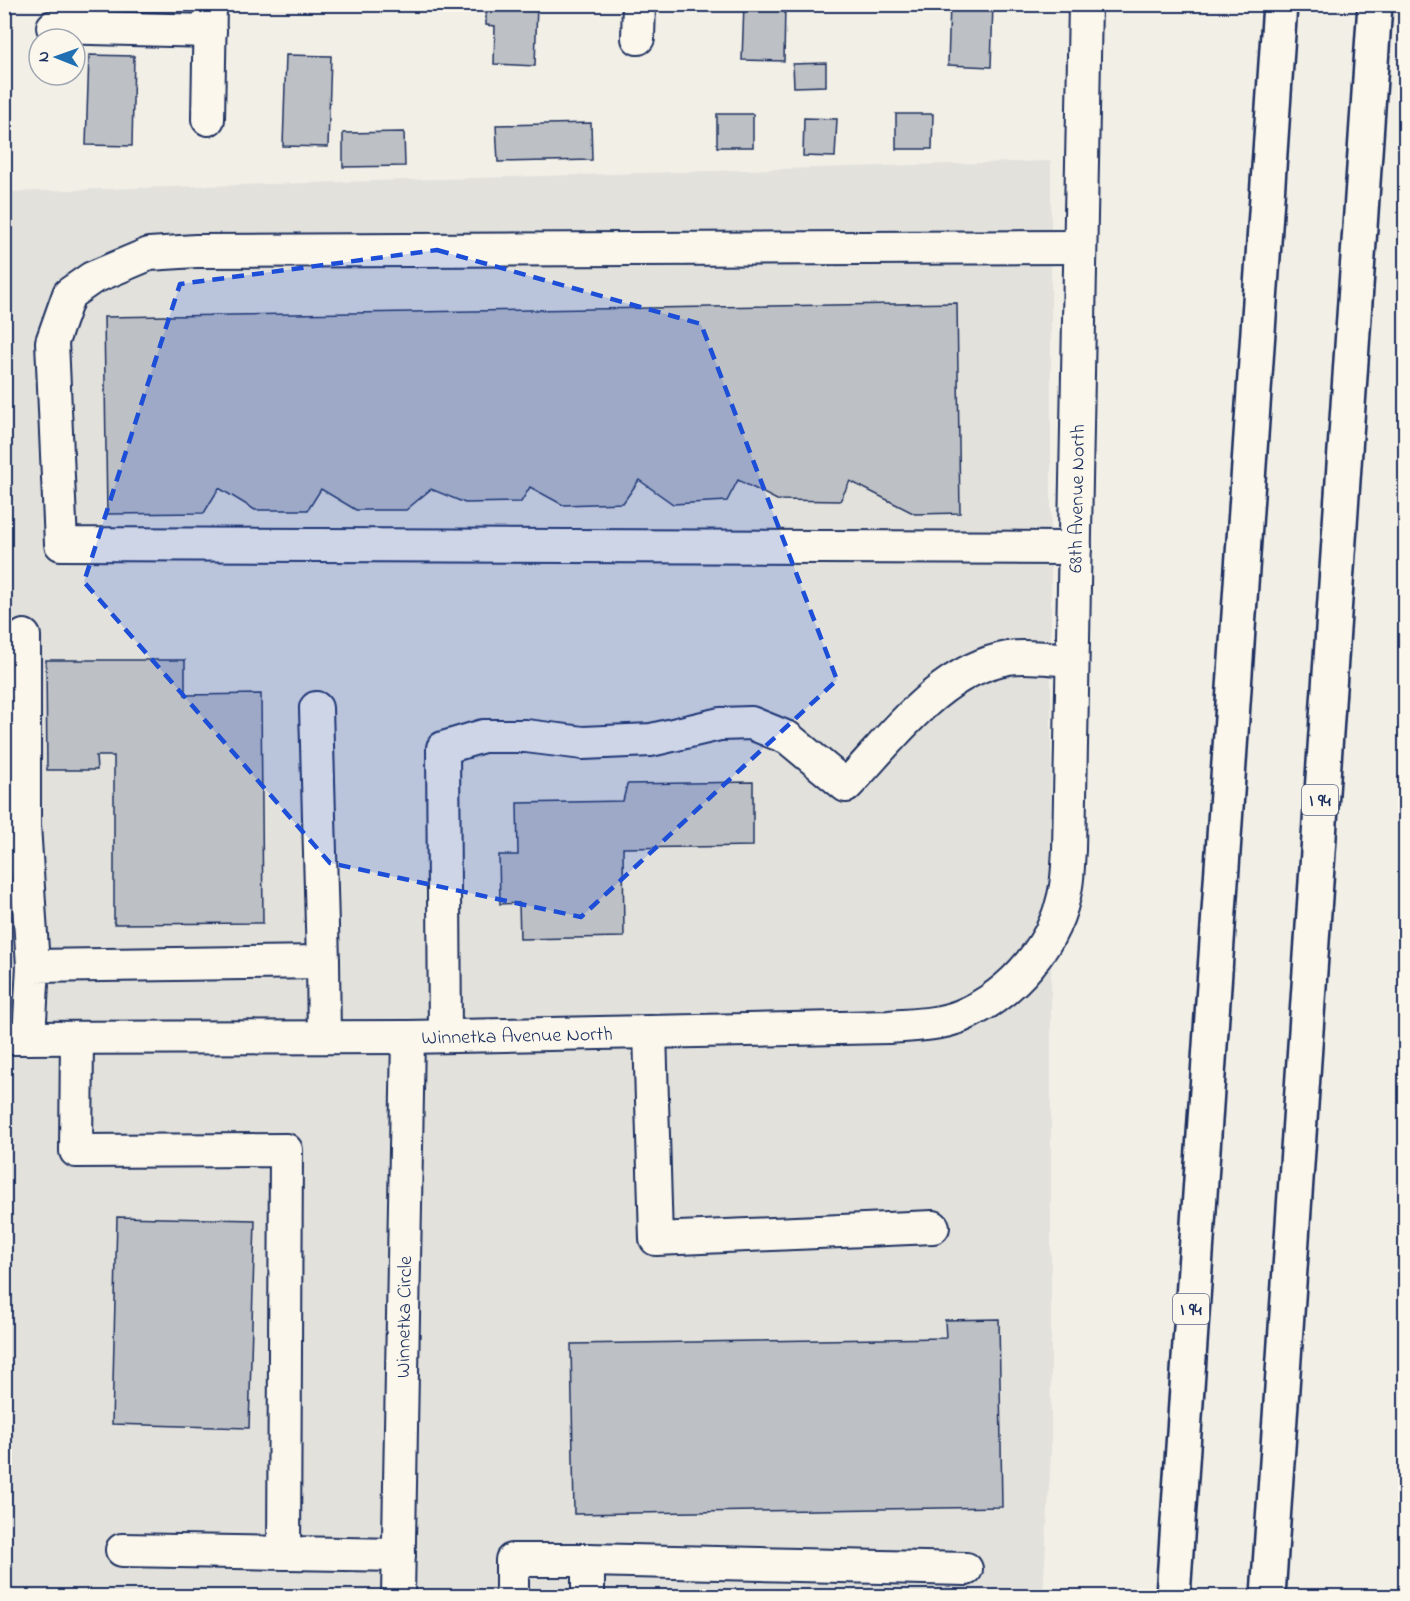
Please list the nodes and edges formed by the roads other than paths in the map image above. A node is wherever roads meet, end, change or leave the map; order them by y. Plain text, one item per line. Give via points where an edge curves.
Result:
1 (639, 4) edge
2 (1085, 4) edge
3 (1280, 4) edge
4 (1375, 4) edge
5 (210, 18) edge
6 (53, 27) dead end
7 (638, 38) dead end
8 (208, 119) dead end
9 (1080, 247) junction
10 (1075, 548) junction
11 (24, 636) dead end
12 (1072, 660) junction
13 (316, 708) dead end
14 (14, 794) edge
15 (322, 962) junction
16 (33, 966) junction
17 (1016, 980) joint
18 (650, 1032) junction
19 (445, 1036) junction
20 (324, 1037) junction
21 (408, 1037) junction
22 (17, 1038) edge
23 (77, 1038) junction
24 (933, 1227) dead end
25 (122, 1550) dead end
26 (284, 1553) junction
27 (399, 1555) junction
28 (588, 1560) junction
29 (966, 1569) dead end
30 (398, 1596) edge
31 (512, 1596) edge
32 (588, 1596) edge
33 (1173, 1596) edge
34 (1268, 1596) edge

1 - 7 street
2 - 9 street, 68th Avenue North
3 - 33 highway, I 94
4 - 34 highway, I 94
5 - 6 street
5 - 8 street
9 - 10 street, 68th Avenue North
9 - 10 street via 149,254 92,278 69,294 52,342 61,544
10 - 12 street, 68th Avenue North
11 - 14 street
12 - 17 street, 68th Avenue North via 1066,887 1050,931
12 - 19 street via 1011,658 982,664 933,694 846,786 788,738 751,723 720,724 651,740 583,743 526,735 483,736 443,748
13 - 15 street
14 - 16 street
15 - 16 street
15 - 20 street
16 - 22 street
17 - 18 street, Winnetka Avenue North via 991,1001 959,1017 923,1024
18 - 19 street, Winnetka Avenue North
18 - 24 street via 656,1239
19 - 21 street, Winnetka Avenue North
20 - 21 street, Winnetka Avenue North
20 - 23 street, Winnetka Avenue North
21 - 27 street, Winnetka Circle
22 - 23 street, Winnetka Avenue North
23 - 26 street via 76,1151 286,1150
25 - 26 street
26 - 27 street
27 - 30 street, Winnetka Circle
28 - 29 street
28 - 31 street via 512,1560
28 - 32 street

